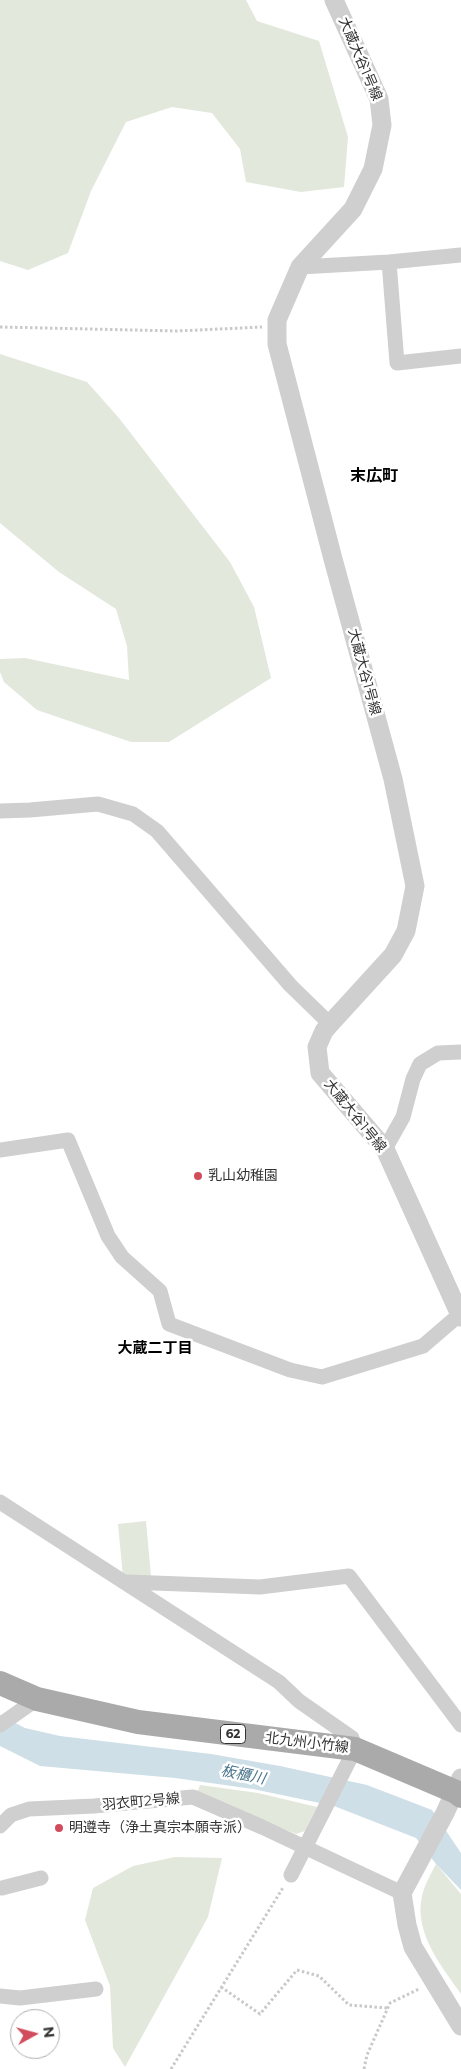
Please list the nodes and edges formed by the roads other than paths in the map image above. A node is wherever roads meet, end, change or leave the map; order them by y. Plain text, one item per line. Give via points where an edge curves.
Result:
1 (334, 0) edge
2 (461, 254) edge
3 (389, 262) junction
4 (300, 267) junction
5 (461, 356) edge
6 (0, 811) edge
7 (330, 1024) junction
8 (461, 1052) edge
9 (385, 1149) junction
10 (0, 1150) edge
11 (460, 1316) edge
12 (0, 1502) edge
13 (127, 1582) junction
14 (0, 1682) edge
15 (37, 1699) junction
16 (0, 1725) edge
17 (461, 1725) edge
18 (350, 1758) junction
19 (456, 1795) edge
20 (0, 1826) edge
21 (306, 1848) junction
22 (291, 1875) road end
23 (41, 1878) dead end
24 (1, 1890) edge
25 (402, 1893) junction
26 (96, 1989) dead end
27 (0, 1996) edge
28 (458, 2015) edge

1 - 4 street, 大蔵大谷1号線 via 379,99 382,125 373,169 353,209
2 - 3 street
3 - 4 street
3 - 5 street via 397,363
4 - 7 street, 大蔵大谷1号線 via 277,320 277,344 393,779 415,886 406,931 393,955
6 - 7 street via 98,804 133,814 157,831 290,985
7 - 9 street, 大蔵大谷1号線 via 317,1047 320,1073
8 - 9 street via 438,1054 420,1064 412,1079 403,1117
9 - 11 street, 大蔵大谷1号線
10 - 11 street via 68,1140 108,1236 122,1257 160,1291 169,1324 290,1370 322,1377 423,1346
12 - 13 street
13 - 17 street via 260,1587 349,1576
13 - 18 street via 279,1682 299,1701 352,1738
14 - 15 main road, 北九州小竹線 / 62
15 - 16 street
15 - 18 main road, 北九州小竹線 / 62 via 138,1722
18 - 19 main road, 北九州小竹線 / 62
18 - 21 street
19 - 25 street
20 - 21 street, 羽衣町2号線 via 11,1815 29,1809 193,1797
21 - 22 street
21 - 25 street, 羽衣町2号線
23 - 24 street
25 - 28 street via 413,1947 433,1982
26 - 27 street via 20,1998

